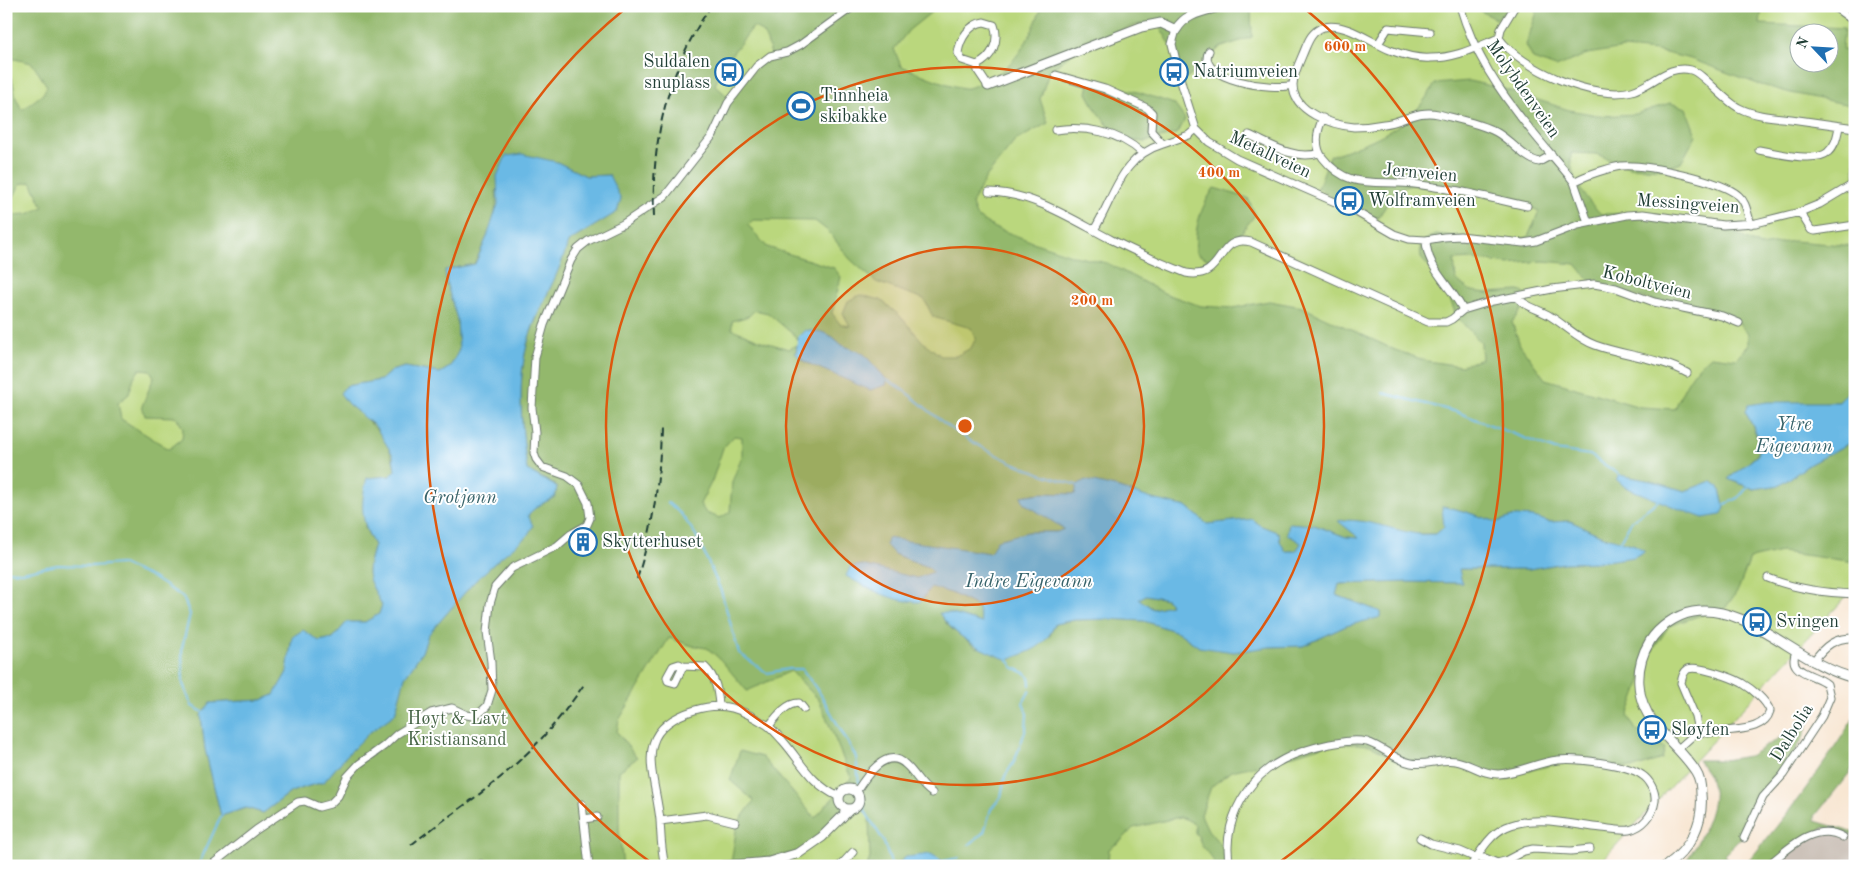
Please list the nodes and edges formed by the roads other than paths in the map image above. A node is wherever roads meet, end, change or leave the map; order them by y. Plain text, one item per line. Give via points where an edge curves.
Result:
1 (854, 6) edge
2 (1460, 6) edge
3 (1515, 6) edge
4 (1833, 6) edge
5 (1218, 7) edge
6 (1855, 22) edge
7 (1176, 30) junction
8 (1430, 32) dead end
9 (1499, 38) junction
10 (1378, 44) junction
11 (1475, 49) junction
12 (1209, 51) dead end
13 (977, 65) junction
14 (1056, 74) dead end
15 (1293, 85) junction
16 (988, 86) joint
17 (1323, 118) junction
18 (1839, 126) junction
19 (1855, 128) edge
20 (1196, 129) junction
21 (1055, 130) dead end
22 (1249, 135) dead end
23 (1163, 144) junction
24 (1758, 150) dead end
25 (1142, 153) junction
26 (1319, 153) junction
27 (1552, 155) junction
28 (1574, 182) junction
29 (1855, 183) edge
30 (989, 192) dead end
31 (1527, 206) dead end
32 (1800, 212) junction
33 (1588, 222) junction
34 (1751, 224) junction
35 (1855, 226) edge
36 (1094, 230) junction
37 (1426, 240) junction
38 (1517, 297) junction
39 (1463, 310) junction
40 (1739, 323) dead end
41 (1687, 373) dead end
42 (1768, 578) dead end
43 (1855, 594) edge
44 (1855, 638) edge
45 (1796, 652) junction
46 (1813, 662) junction
47 (683, 666) dead end
48 (1855, 678) edge
49 (719, 705) junction
50 (804, 709) dead end
51 (769, 726) junction
52 (1698, 731) junction
53 (1678, 749) junction
54 (856, 792) junction
55 (932, 793) dead end
56 (839, 800) junction
57 (582, 804) dead end
58 (850, 809) junction
59 (597, 817) dead end
60 (584, 819) junction
61 (660, 821) junction
62 (735, 822) dead end
63 (832, 827) junction
64 (1843, 837) dead end
65 (1420, 838) dead end
66 (1744, 838) dead end
67 (1590, 849) dead end
68 (853, 852) dead end
69 (1476, 858) junction
70 (210, 866) edge
71 (589, 866) edge
72 (665, 866) edge
73 (723, 866) edge
74 (840, 866) edge
75 (1230, 866) edge
76 (1471, 866) edge
77 (1666, 866) edge
78 (1767, 866) edge

1 - 70 street via 800,45 770,56 757,66 728,103 713,135 665,196 615,229 590,239 571,260 544,325 534,364 534,453 542,467 567,476 579,485 588,503 590,518 587,525 558,546 512,568 495,587 488,632 492,690 487,706 472,716 452,708 427,715 359,764 330,804 323,807 298,802
2 - 11 street, Molybdenveien
3 - 9 street via 1500,29
4 - 6 street
5 - 7 street via 1190,16
7 - 16 street via 1161,23 1141,27
7 - 20 street via 1172,48
8 - 10 street via 1388,28
9 - 11 street
9 - 18 street via 1530,66 1595,91 1618,93 1633,90 1665,73 1690,70 1729,102 1751,113
10 - 11 street via 1399,53 1431,58
10 - 15 street via 1342,28 1322,28 1311,35
11 - 27 street, Molybdenveien via 1489,74
12 - 15 street via 1209,66 1226,77 1257,84
13 - 13 street via 990,55 996,43 996,30 990,23 973,26 960,43 959,57
13 - 16 street
14 - 23 street via 1105,89 1147,108 1152,113 1151,130
15 - 17 street via 1302,105
17 - 26 street via 1318,132
17 - 27 street via 1355,127 1387,124 1422,112 1436,114 1496,132 1534,161 1539,162
18 - 19 street
18 - 24 street via 1832,147 1819,156
20 - 23 street via 1189,135
20 - 37 street, Metallveien via 1209,142 1237,159 1351,209 1394,234
21 - 25 street via 1104,132
22 - 26 street via 1296,154
23 - 25 street
25 - 36 street via 1120,179
26 - 31 street, Jernveien via 1334,171 1353,180 1442,188
27 - 28 street, Molybdenveien
28 - 33 street, Molybdenveien
28 - 34 street via 1626,166 1667,171 1714,184 1739,195 1746,205
29 - 32 street, Messingveien
30 - 36 street via 1039,203
32 - 34 street, Messingveien
32 - 35 street via 1810,230 1815,232
33 - 34 street, Messingveien via 1643,214 1723,225
33 - 37 street, Messingveien via 1522,243 1460,236
36 - 39 street via 1193,275 1207,272 1228,246 1245,240 1428,322 1446,322
37 - 39 street via 1432,265
38 - 39 street, Koboltveien
38 - 40 street, Koboltveien via 1552,288 1605,286
38 - 41 street via 1593,344 1667,363
42 - 43 street via 1787,585
44 - 46 street via 1830,643
45 - 46 street
45 - 53 street via 1748,622 1717,611 1689,612 1657,631 1642,657 1639,689 1653,722
45 - 66 street, Dalbolia via 1793,660 1797,668 1824,682 1830,697 1822,716 1796,756 1760,802
46 - 48 street
47 - 49 street via 707,669 718,690
49 - 51 street via 737,709
49 - 61 street via 688,712 672,720 654,741 650,766
50 - 51 street via 798,703 792,704
51 - 56 street via 811,778
52 - 52 street via 1749,728 1762,722 1770,711 1764,700 1739,682 1698,668 1688,670 1680,683
52 - 53 street
53 - 77 street via 1698,776 1701,807 1691,841
54 - 55 street via 873,769 893,759 904,763
54 - 56 street via 847,789
54 - 58 street via 858,803
56 - 58 street via 844,808
56 - 63 street
57 - 60 street
58 - 63 street
59 - 60 street
60 - 71 street
61 - 62 street via 706,815
61 - 72 street
63 - 73 street via 807,848 790,856 769,862
64 - 78 street via 1830,832 1813,834
65 - 69 street
67 - 69 street via 1533,849 1500,863
68 - 74 street
69 - 75 street via 1498,831 1524,822 1559,822 1622,830 1636,828 1652,810 1655,800 1652,786 1639,773 1589,761 1544,762 1498,774 1454,760 1413,764 1368,742 1311,748 1270,767 1252,785 1237,809 1230,830
69 - 76 street

